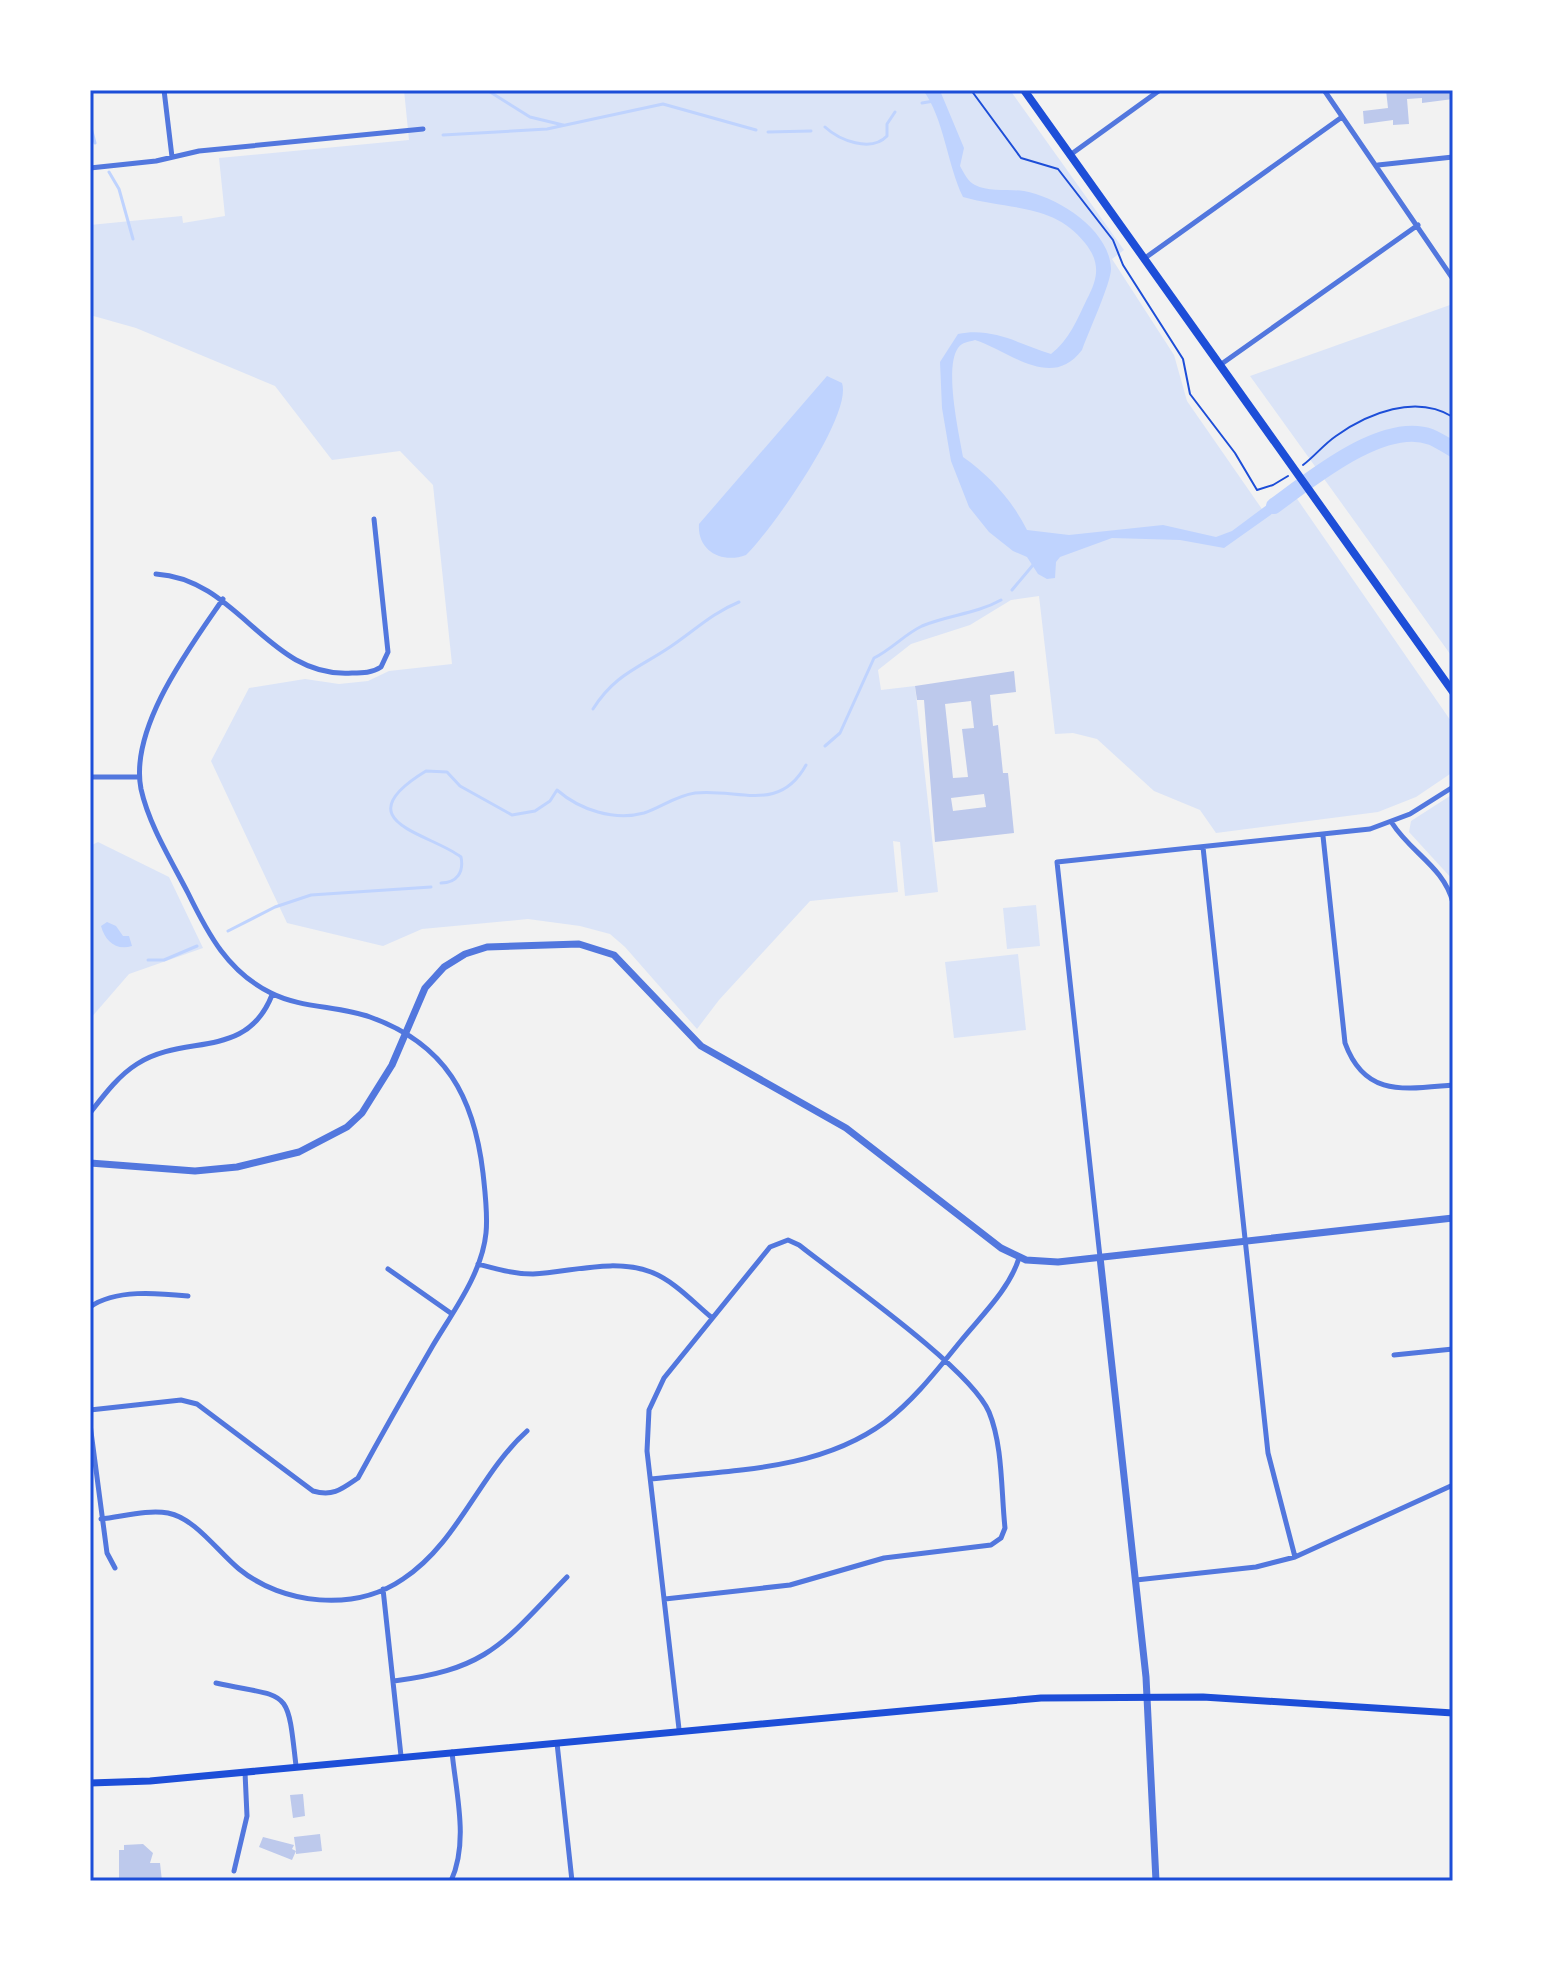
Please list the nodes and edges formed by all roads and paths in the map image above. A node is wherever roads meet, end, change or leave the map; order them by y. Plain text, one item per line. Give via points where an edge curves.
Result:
1 (164, 90) edge
2 (971, 90) edge
3 (1024, 90) edge
4 (1160, 90) edge
5 (1324, 90) edge
6 (1342, 117) junction
7 (423, 129) dead end
8 (1070, 155) junction
9 (172, 157) junction
10 (1453, 157) edge
11 (1378, 165) junction
12 (90, 168) edge
13 (1418, 225) junction
14 (1144, 259) junction
15 (1453, 279) edge
16 (1220, 365) junction
17 (1453, 417) edge
18 (374, 519) dead end
19 (156, 574) dead end
20 (223, 599) junction
21 (1453, 692) edge
22 (90, 777) edge
23 (139, 777) junction
24 (1453, 787) edge
25 (1391, 823) junction
26 (1323, 835) junction
27 (1203, 847) junction
28 (1453, 903) edge
29 (272, 995) junction
30 (405, 1034) junction
31 (1453, 1085) edge
32 (90, 1113) edge
33 (90, 1163) edge
34 (1453, 1218) edge
35 (1246, 1241) junction
36 (1100, 1257) junction
37 (1019, 1258) junction
38 (478, 1264) junction
39 (388, 1269) dead end
40 (188, 1296) dead end
41 (90, 1307) edge
42 (452, 1314) junction
43 (711, 1317) junction
44 (1453, 1349) edge
45 (1394, 1355) dead end
46 (945, 1361) junction
47 (90, 1410) edge
48 (90, 1424) edge
49 (527, 1431) dead end
50 (651, 1479) junction
51 (1453, 1485) edge
52 (101, 1519) junction
53 (1295, 1557) junction
54 (115, 1568) dead end
55 (567, 1577) dead end
56 (1136, 1580) junction
57 (383, 1589) junction
58 (665, 1599) junction
59 (394, 1681) junction
60 (216, 1683) dead end
61 (1148, 1696) junction
62 (1453, 1713) edge
63 (679, 1729) junction
64 (557, 1741) junction
65 (452, 1751) junction
66 (401, 1756) junction
67 (296, 1766) junction
68 (245, 1771) junction
69 (90, 1783) edge
70 (234, 1871) dead end
71 (451, 1881) edge
72 (572, 1881) edge
73 (1156, 1881) edge

1 - 9 street
2 - 17 path via 1021,158 1058,169 1113,240 1123,265 1183,359 1190,394 1257,490 1279,482 1352,426 1382,414 1426,406
3 - 8 main road
4 - 8 street
5 - 6 street
6 - 11 street
6 - 14 street
7 - 9 street
8 - 14 main road
9 - 12 street
10 - 11 street
11 - 13 street
13 - 15 street
13 - 16 street
14 - 16 main road
16 - 21 main road
18 - 20 street via 388,648 381,667 344,674 313,671 282,654
19 - 20 street via 185,578
20 - 23 street via 157,708 141,752
22 - 23 street
23 - 29 street via 149,816 212,940 228,961
24 - 25 street
25 - 26 street
25 - 28 street via 1448,884
26 - 27 street
26 - 31 street via 1345,1043 1352,1062 1381,1086
27 - 35 street
27 - 36 street via 1057,862
29 - 30 street via 371,1017
29 - 32 street via 265,1013 239,1036 138,1063
30 - 33 street via 380,1089 362,1113 347,1127 299,1152 195,1171
30 - 37 street via 425,988 465,954 487,947 542,944 607,951 701,1046 846,1128
30 - 38 street via 450,1072 472,1114 485,1188 486,1234
34 - 35 street
35 - 36 street
35 - 53 street via 1268,1453
36 - 37 street via 1046,1262
36 - 56 street
37 - 46 street via 1012,1277
38 - 42 street
38 - 43 street via 532,1274 635,1267 669,1281
39 - 42 street
40 - 41 street via 105,1298
42 - 47 street via 358,1478 327,1495 313,1491 197,1404 181,1400
43 - 46 street via 770,1247 788,1240
43 - 50 street via 664,1378 649,1410
44 - 45 street
46 - 50 street via 887,1421 834,1450 786,1464
46 - 58 street via 979,1395 994,1429 1005,1528 1001,1538 991,1545 884,1558 790,1585
48 - 52 street
49 - 57 street via 505,1451 426,1561
50 - 58 street
51 - 53 street
52 - 54 street
52 - 57 street via 167,1512 181,1518 241,1571 290,1595 351,1599
53 - 56 street via 1256,1567
55 - 59 street via 480,1659 450,1672
56 - 61 street
57 - 59 street
58 - 63 street
59 - 66 street
60 - 67 street via 267,1691 284,1704
61 - 62 main road
61 - 63 main road via 986,1701
61 - 73 street
63 - 64 main road
64 - 65 main road
64 - 72 street
65 - 66 main road
65 - 71 street via 460,1830
66 - 67 main road
67 - 68 main road
68 - 69 main road
68 - 70 street via 247,1816

